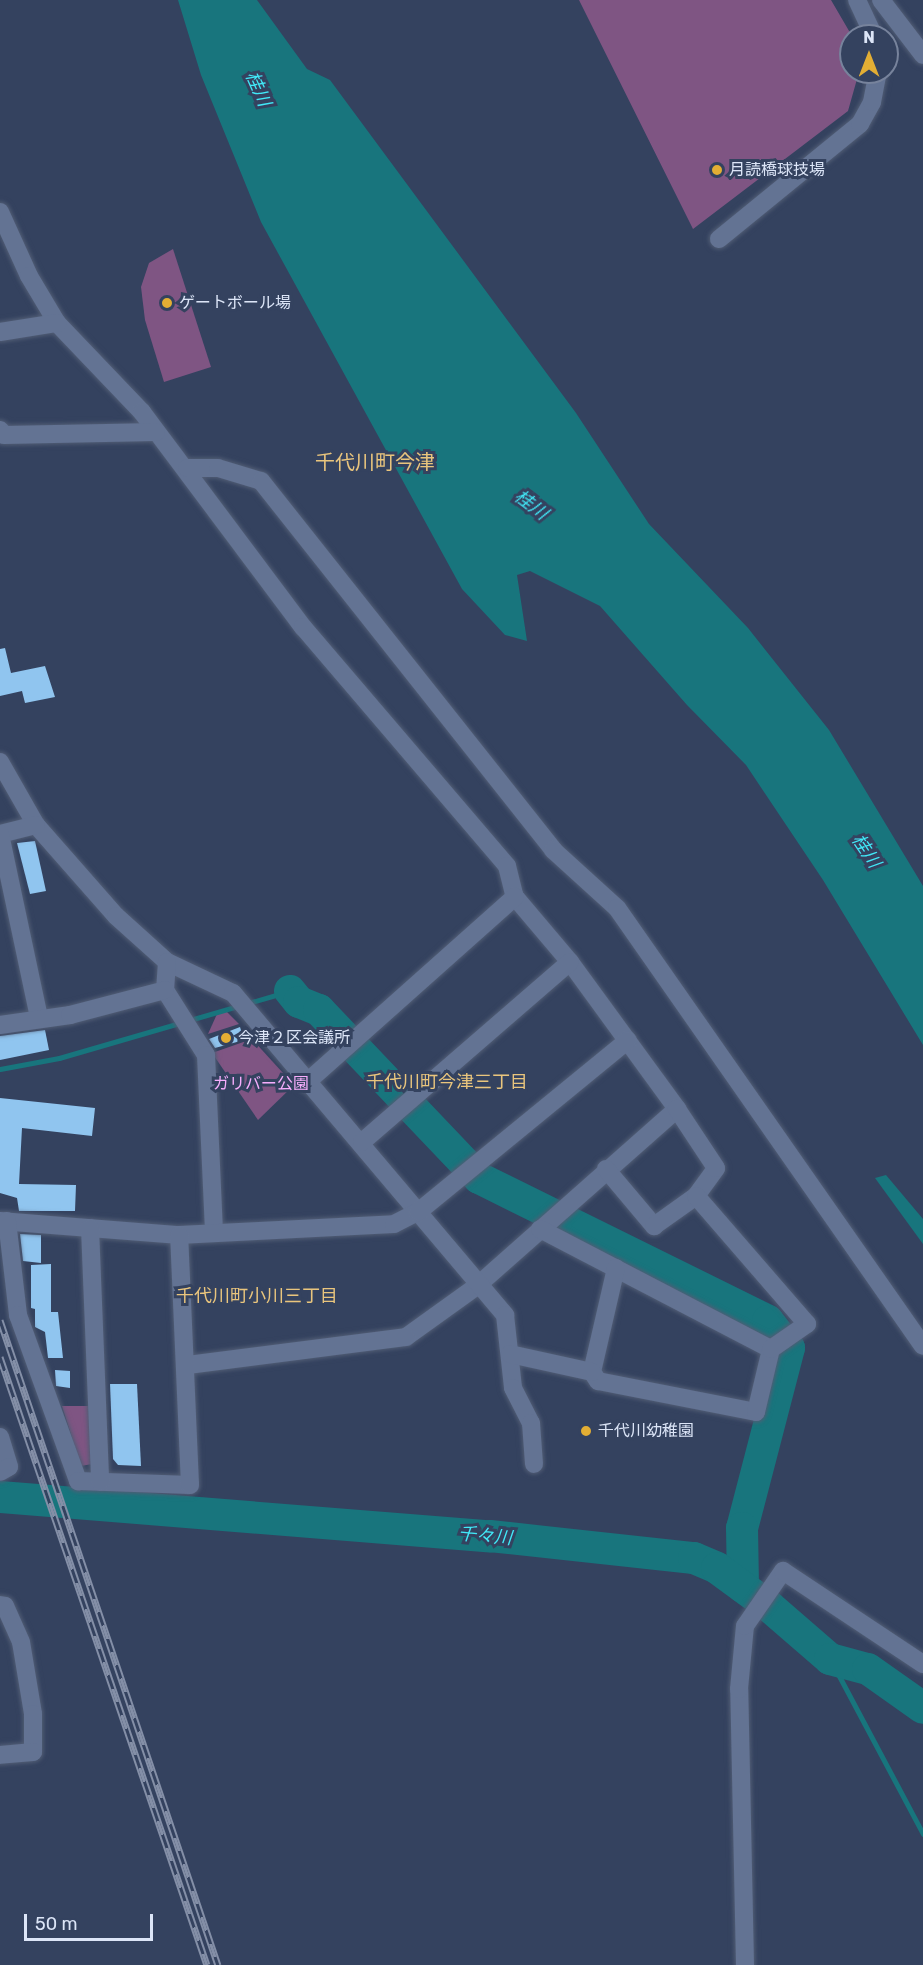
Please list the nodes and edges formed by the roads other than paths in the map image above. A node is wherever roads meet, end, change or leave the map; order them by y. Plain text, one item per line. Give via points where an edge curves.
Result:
1 (857, 0) edge
2 (881, 0) edge
3 (892, 0) edge
4 (868, 24) edge
5 (923, 34) edge
6 (923, 55) edge
7 (876, 84) edge
8 (0, 212) edge
9 (719, 239) dead end
10 (57, 323) junction
11 (0, 332) edge
12 (0, 430) edge
13 (156, 432) junction
14 (187, 468) junction
15 (0, 762) edge
16 (36, 825) junction
17 (515, 897) junction
18 (167, 962) junction
19 (570, 962) junction
20 (165, 990) junction
21 (39, 1017) junction
22 (0, 1025) edge
23 (628, 1040) junction
24 (306, 1083) junction
25 (677, 1109) junction
26 (362, 1142) junction
27 (606, 1169) junction
28 (696, 1196) junction
29 (418, 1212) junction
30 (4, 1221) edge
31 (90, 1228) junction
32 (540, 1229) junction
33 (214, 1233) junction
34 (179, 1235) junction
35 (616, 1268) junction
36 (477, 1286) junction
37 (923, 1346) edge
38 (771, 1349) junction
39 (510, 1354) junction
40 (187, 1365) junction
41 (592, 1372) junction
42 (0, 1437) edge
43 (534, 1464) dead end
44 (0, 1472) edge
45 (100, 1482) junction
46 (0, 1605) edge
47 (923, 1664) edge
48 (0, 1755) edge
49 (745, 1965) edge

1 - 4 street
2 - 6 street
3 - 5 street
7 - 9 street via 872,102 860,124
8 - 10 street via 28,276
10 - 11 street
10 - 13 street
12 - 13 street via 4,435
13 - 14 street
14 - 17 street via 303,627 507,866
14 - 37 street via 218,468 261,481 554,850 617,908
15 - 16 street
16 - 18 street via 116,916
16 - 21 street via 0,834
17 - 19 street
17 - 24 street
18 - 20 street
18 - 24 street via 232,993
19 - 23 street
19 - 26 street
20 - 21 street via 70,1015
20 - 33 street via 206,1055
21 - 22 street
23 - 25 street
23 - 29 street
24 - 26 street
25 - 27 street
25 - 28 street via 716,1168
26 - 29 street
27 - 28 street via 654,1226
27 - 32 street
28 - 38 street via 807,1324
29 - 33 street via 370,1229
29 - 36 street
30 - 31 street
30 - 45 street via 18,1315 78,1481
31 - 34 street
31 - 45 street
32 - 35 street
32 - 36 street
33 - 34 street
34 - 40 street
35 - 38 street
35 - 41 street
36 - 39 street via 505,1315
36 - 40 street via 406,1337
38 - 41 street via 756,1412 598,1381
39 - 41 street
39 - 43 street via 513,1388 531,1423
40 - 45 street via 190,1485
42 - 44 street via 9,1467
46 - 48 street via 5,1606 21,1642 33,1714 33,1752
47 - 49 street via 783,1571 745,1626 739,1689

